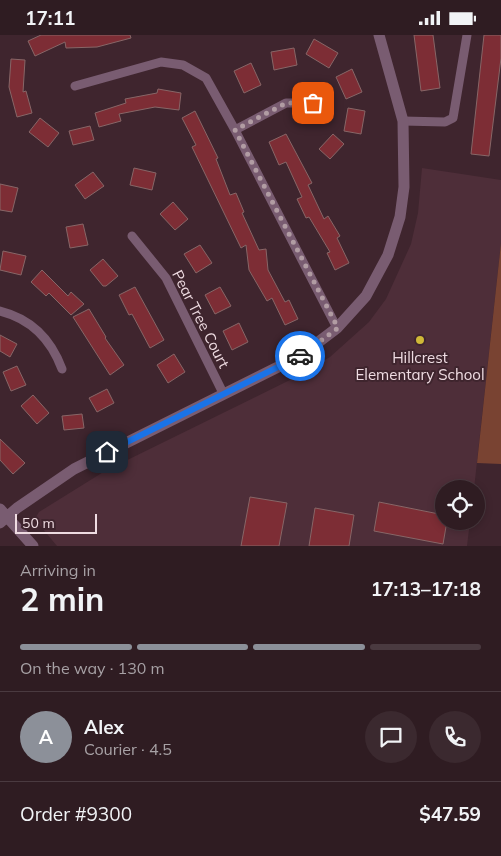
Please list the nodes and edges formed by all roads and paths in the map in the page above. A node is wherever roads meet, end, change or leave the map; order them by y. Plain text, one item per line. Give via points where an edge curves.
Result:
1 (379, 35) edge
2 (466, 35) edge
3 (75, 86) dead end
4 (313, 103) dead end
5 (403, 121) junction
6 (235, 130) junction
7 (132, 236) dead end
8 (0, 311) edge
9 (338, 328) junction
10 (62, 369) dead end
11 (223, 393) junction
12 (2, 516) edge
13 (33, 546) edge

1 - 5 street
2 - 5 street via 453,118 445,122
3 - 6 street via 161,62 183,65 206,78
4 - 6 street via 286,103
5 - 9 street via 404,187 400,217 388,255 366,296
6 - 9 street
7 - 11 street, Pear Tree Court via 166,279
8 - 10 street via 24,320 39,331 49,342
9 - 11 street via 300,356
11 - 12 street via 74,469
12 - 13 street

